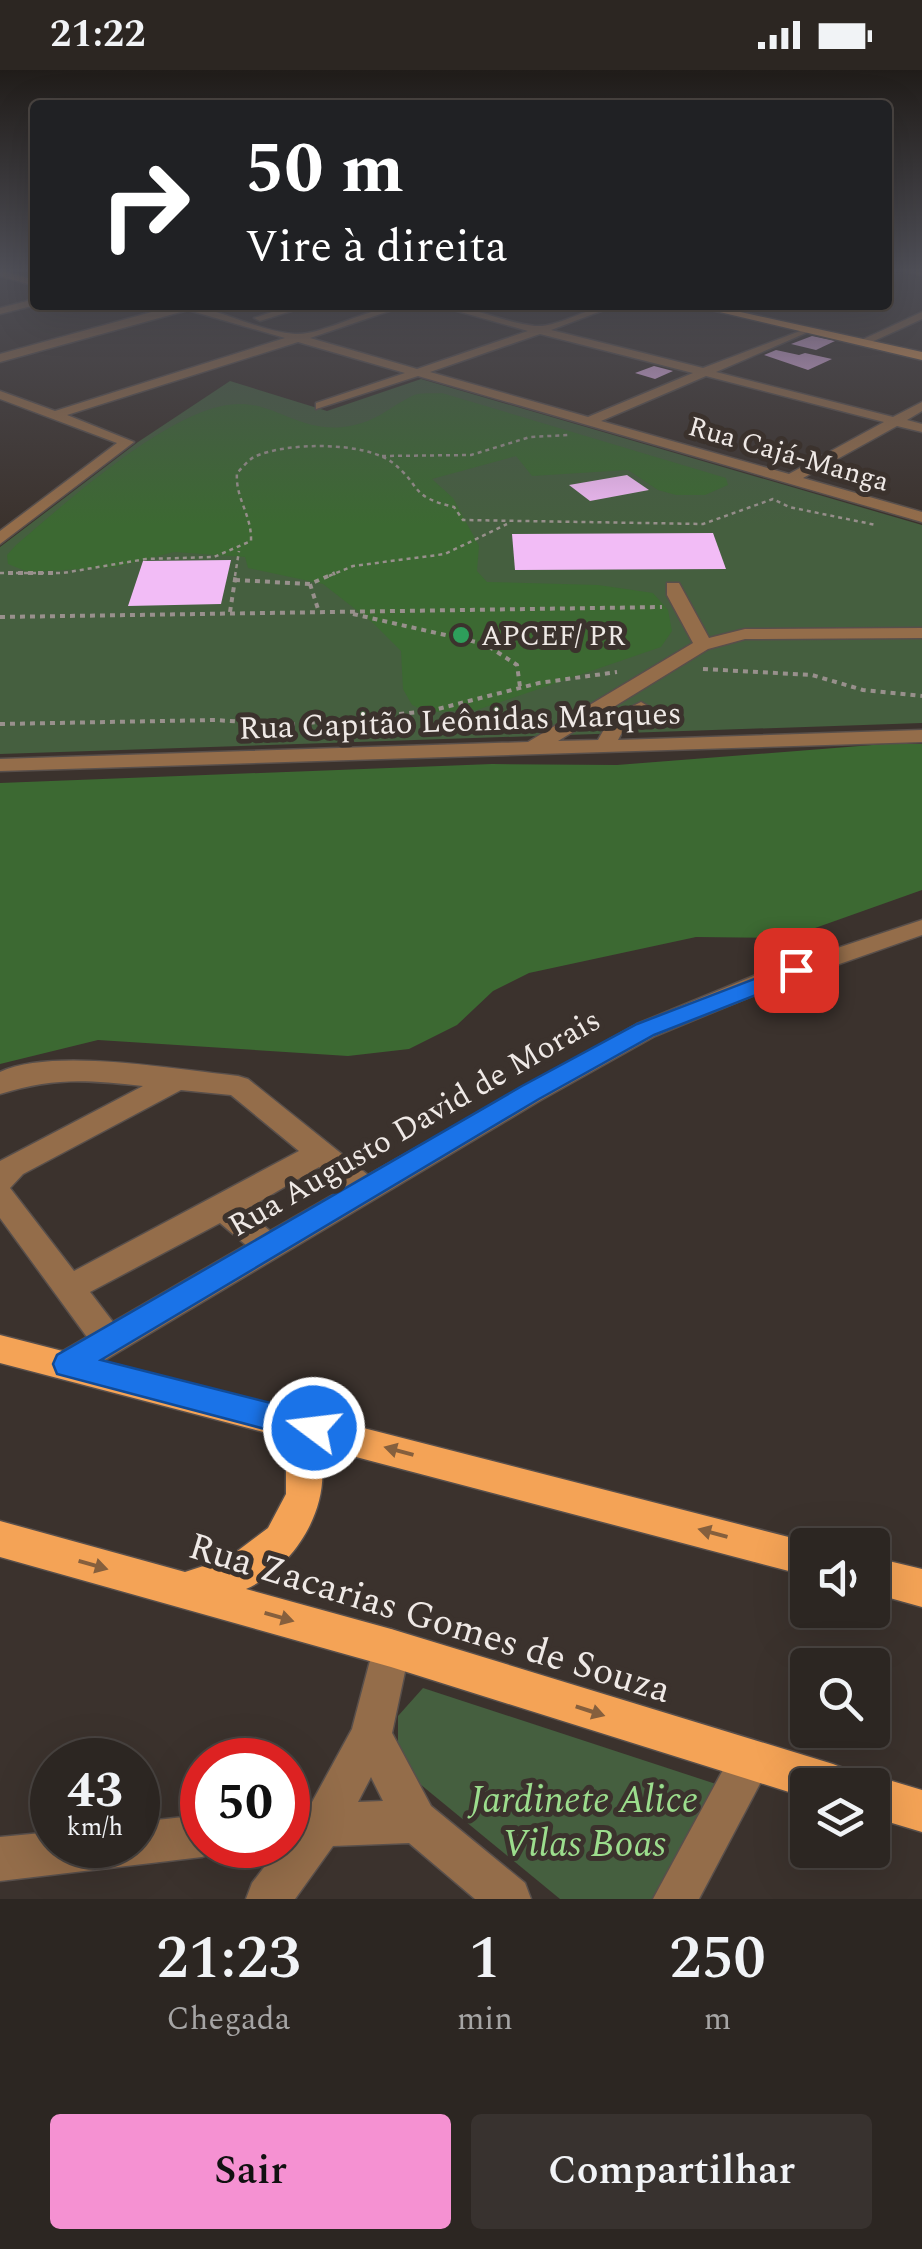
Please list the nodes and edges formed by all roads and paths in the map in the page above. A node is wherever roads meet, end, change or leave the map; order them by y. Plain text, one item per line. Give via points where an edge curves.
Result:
1 (244, 354) edge
2 (355, 354) edge
3 (470, 354) edge
4 (633, 354) edge
5 (747, 354) edge
6 (419, 372) junction
7 (704, 373) junction
8 (0, 395) edge
9 (321, 406) dead end
10 (922, 406) edge
11 (58, 414) junction
12 (895, 420) junction
13 (588, 422) junction
14 (922, 428) edge
15 (572, 434) dead end
16 (378, 456) junction
17 (790, 480) junction
18 (763, 493) dead end
19 (772, 499) junction
20 (922, 517) edge
21 (510, 522) junction
22 (881, 525) dead end
23 (0, 539) edge
24 (239, 551) junction
25 (0, 574) edge
26 (235, 580) junction
27 (310, 584) junction
28 (673, 587) dead end
29 (677, 606) junction
30 (318, 612) junction
31 (340, 612) junction
32 (230, 614) junction
33 (0, 617) edge
34 (922, 633) edge
35 (702, 645) junction
36 (664, 668) junction
37 (520, 687) junction
38 (922, 696) edge
39 (616, 697) junction
40 (593, 710) junction
41 (618, 721) junction
42 (0, 724) edge
43 (922, 736) edge
44 (605, 746) junction
45 (533, 748) junction
46 (0, 764) edge
47 (922, 927) edge
48 (180, 1079) junction
49 (0, 1084) edge
50 (321, 1152) junction
51 (0, 1180) edge
52 (367, 1190) junction
53 (0, 1196) edge
54 (224, 1208) junction
55 (268, 1247) junction
56 (69, 1288) junction
57 (108, 1341) junction
58 (0, 1349) edge
59 (68, 1364) junction
60 (280, 1420) junction
61 (0, 1539) edge
62 (790, 1553) edge
63 (890, 1580) edge
64 (922, 1588) edge
65 (185, 1591) junction
66 (391, 1648) junction
67 (371, 1735) junction
68 (751, 1762) junction
69 (790, 1773) edge
70 (890, 1801) edge
71 (922, 1810) edge
72 (310, 1819) edge
73 (416, 1821) junction
74 (310, 1824) edge
75 (30, 1856) edge
76 (0, 1860) edge
77 (284, 1868) edge
78 (268, 1899) edge
79 (509, 1899) edge
80 (676, 1899) edge

1 - 11 street
2 - 6 street, Rua Cajá-Manga
3 - 6 street
4 - 7 street
5 - 7 street
6 - 9 street
6 - 13 street, Rua Cajá-Manga
7 - 12 street
7 - 13 street
8 - 11 street
10 - 12 street
11 - 23 street via 127,442
12 - 14 street
12 - 17 street
13 - 17 street, Rua Cajá-Manga
15 - 16 path via 530,437 471,455
16 - 21 path via 408,476 425,500 454,507 463,520
16 - 24 path via 317,446 252,457 237,473 236,487 252,520 251,541
17 - 20 street, Rua Cajá-Manga
18 - 19 path
19 - 21 path via 703,524
19 - 22 path
21 - 27 path via 445,554 353,566
24 - 25 path via 87,571
24 - 26 path
26 - 27 path
26 - 32 path
27 - 30 path
28 - 29 street
29 - 31 path
29 - 35 street via 698,627
30 - 31 path
30 - 32 path
31 - 37 path via 485,644 517,666
32 - 33 path
34 - 35 street via 745,634
35 - 36 street
36 - 37 path
36 - 38 path via 812,676
36 - 39 street
37 - 42 path via 430,710 286,725
39 - 40 street
39 - 41 street via 641,708
40 - 41 street
40 - 45 street
41 - 44 street
43 - 44 street, Rua Capitão Leônidas Marques
44 - 45 street, Rua Capitão Leônidas Marques
45 - 46 street, Rua Capitão Leônidas Marques
47 - 52 street, Rua Augusto David de Morais via 646,1030
48 - 49 street via 76,1070 15,1076
48 - 50 street via 238,1086
48 - 51 street via 13,1166
50 - 52 street
50 - 54 street
52 - 55 street, Rua Augusto David de Morais
53 - 56 street
54 - 55 street
54 - 56 street
55 - 57 street, Rua Augusto David de Morais
56 - 57 street
57 - 59 street, Rua Augusto David de Morais
58 - 59 main road
59 - 60 main road
62 -> 60 main road
60 - 65 main road via 303,1452 304,1496 281,1540 239,1573
61 -> 65 main road, Rua Zacarias Gomes de Souza
63 - 64 main road
65 -> 66 main road, Rua Zacarias Gomes de Souza
66 - 67 street
66 -> 68 main road, Rua Zacarias Gomes de Souza
67 - 72 street
67 - 73 street
68 - 69 main road, Rua Zacarias Gomes de Souza
68 - 80 street
70 - 71 main road
73 - 74 street
73 - 79 street
75 - 76 street
77 - 78 street

